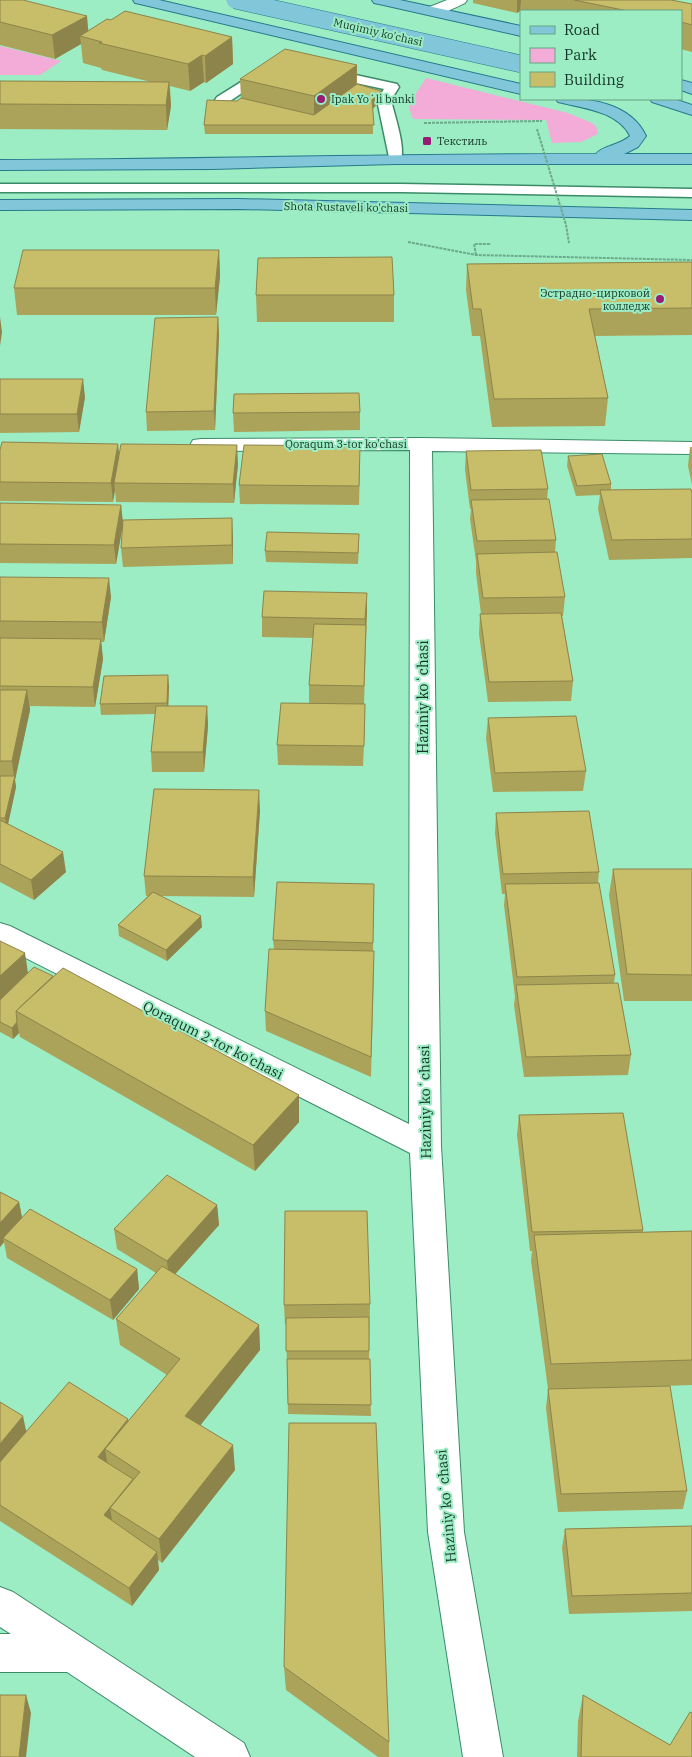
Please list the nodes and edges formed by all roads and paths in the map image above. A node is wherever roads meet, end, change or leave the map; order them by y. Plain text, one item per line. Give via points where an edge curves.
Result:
1 (140, 0) edge
2 (235, 0) edge
3 (379, 0) edge
4 (460, 0) edge
5 (432, 11) junction
6 (520, 31) edge
7 (278, 66) edge
8 (520, 66) edge
9 (520, 66) edge
10 (314, 70) edge
11 (466, 76) junction
12 (520, 88) edge
13 (222, 100) edge
14 (569, 100) edge
15 (661, 100) edge
16 (692, 110) edge
17 (537, 129) dead end
18 (591, 157) junction
19 (395, 159) junction
20 (692, 159) edge
21 (0, 165) edge
22 (0, 179) edge
23 (692, 182) edge
24 (0, 188) edge
25 (692, 194) edge
26 (0, 205) edge
27 (692, 215) edge
28 (404, 241) dead end
29 (569, 243) dead end
30 (474, 244) dead end
31 (476, 255) junction
32 (692, 260) edge
33 (421, 444) junction
34 (186, 445) edge
35 (692, 448) edge
36 (0, 933) edge
37 (425, 1146) junction
38 (0, 1605) edge
39 (0, 1653) edge
40 (71, 1653) junction
41 (230, 1757) edge
42 (483, 1757) edge

1 - 11 main road
2 - 9 main road, Muqimiy ko'chasi, bridge
3 - 5 main road
4 - 5 street
5 - 6 main road
7 - 13 lane via 264,71
8 - 11 main road
10 - 19 lane via 392,87 384,100
11 - 12 main road
14 - 18 main road via 617,114 630,121 636,129 638,136 634,143
15 - 16 main road
17 - 29 path, bridge
18 - 19 main road
18 - 20 main road
19 - 21 main road
22 - 23 lane
24 - 25 lane via 401,188
26 - 27 main road, Shota Rustaveli ko'chasi via 248,204
28 - 31 path
30 - 31 path
31 - 32 path
33 - 34 street, Qoraqum 3-tor ko'chasi
33 - 35 street, Qoraqum 3-tor ko'chasi
33 - 37 street, Haziniy koʻchasi
36 - 37 street, Qoraqum 2-tor ko'chasi
37 - 42 street, Haziniy koʻchasi via 446,1532
38 - 40 street
39 - 40 street
40 - 41 street

